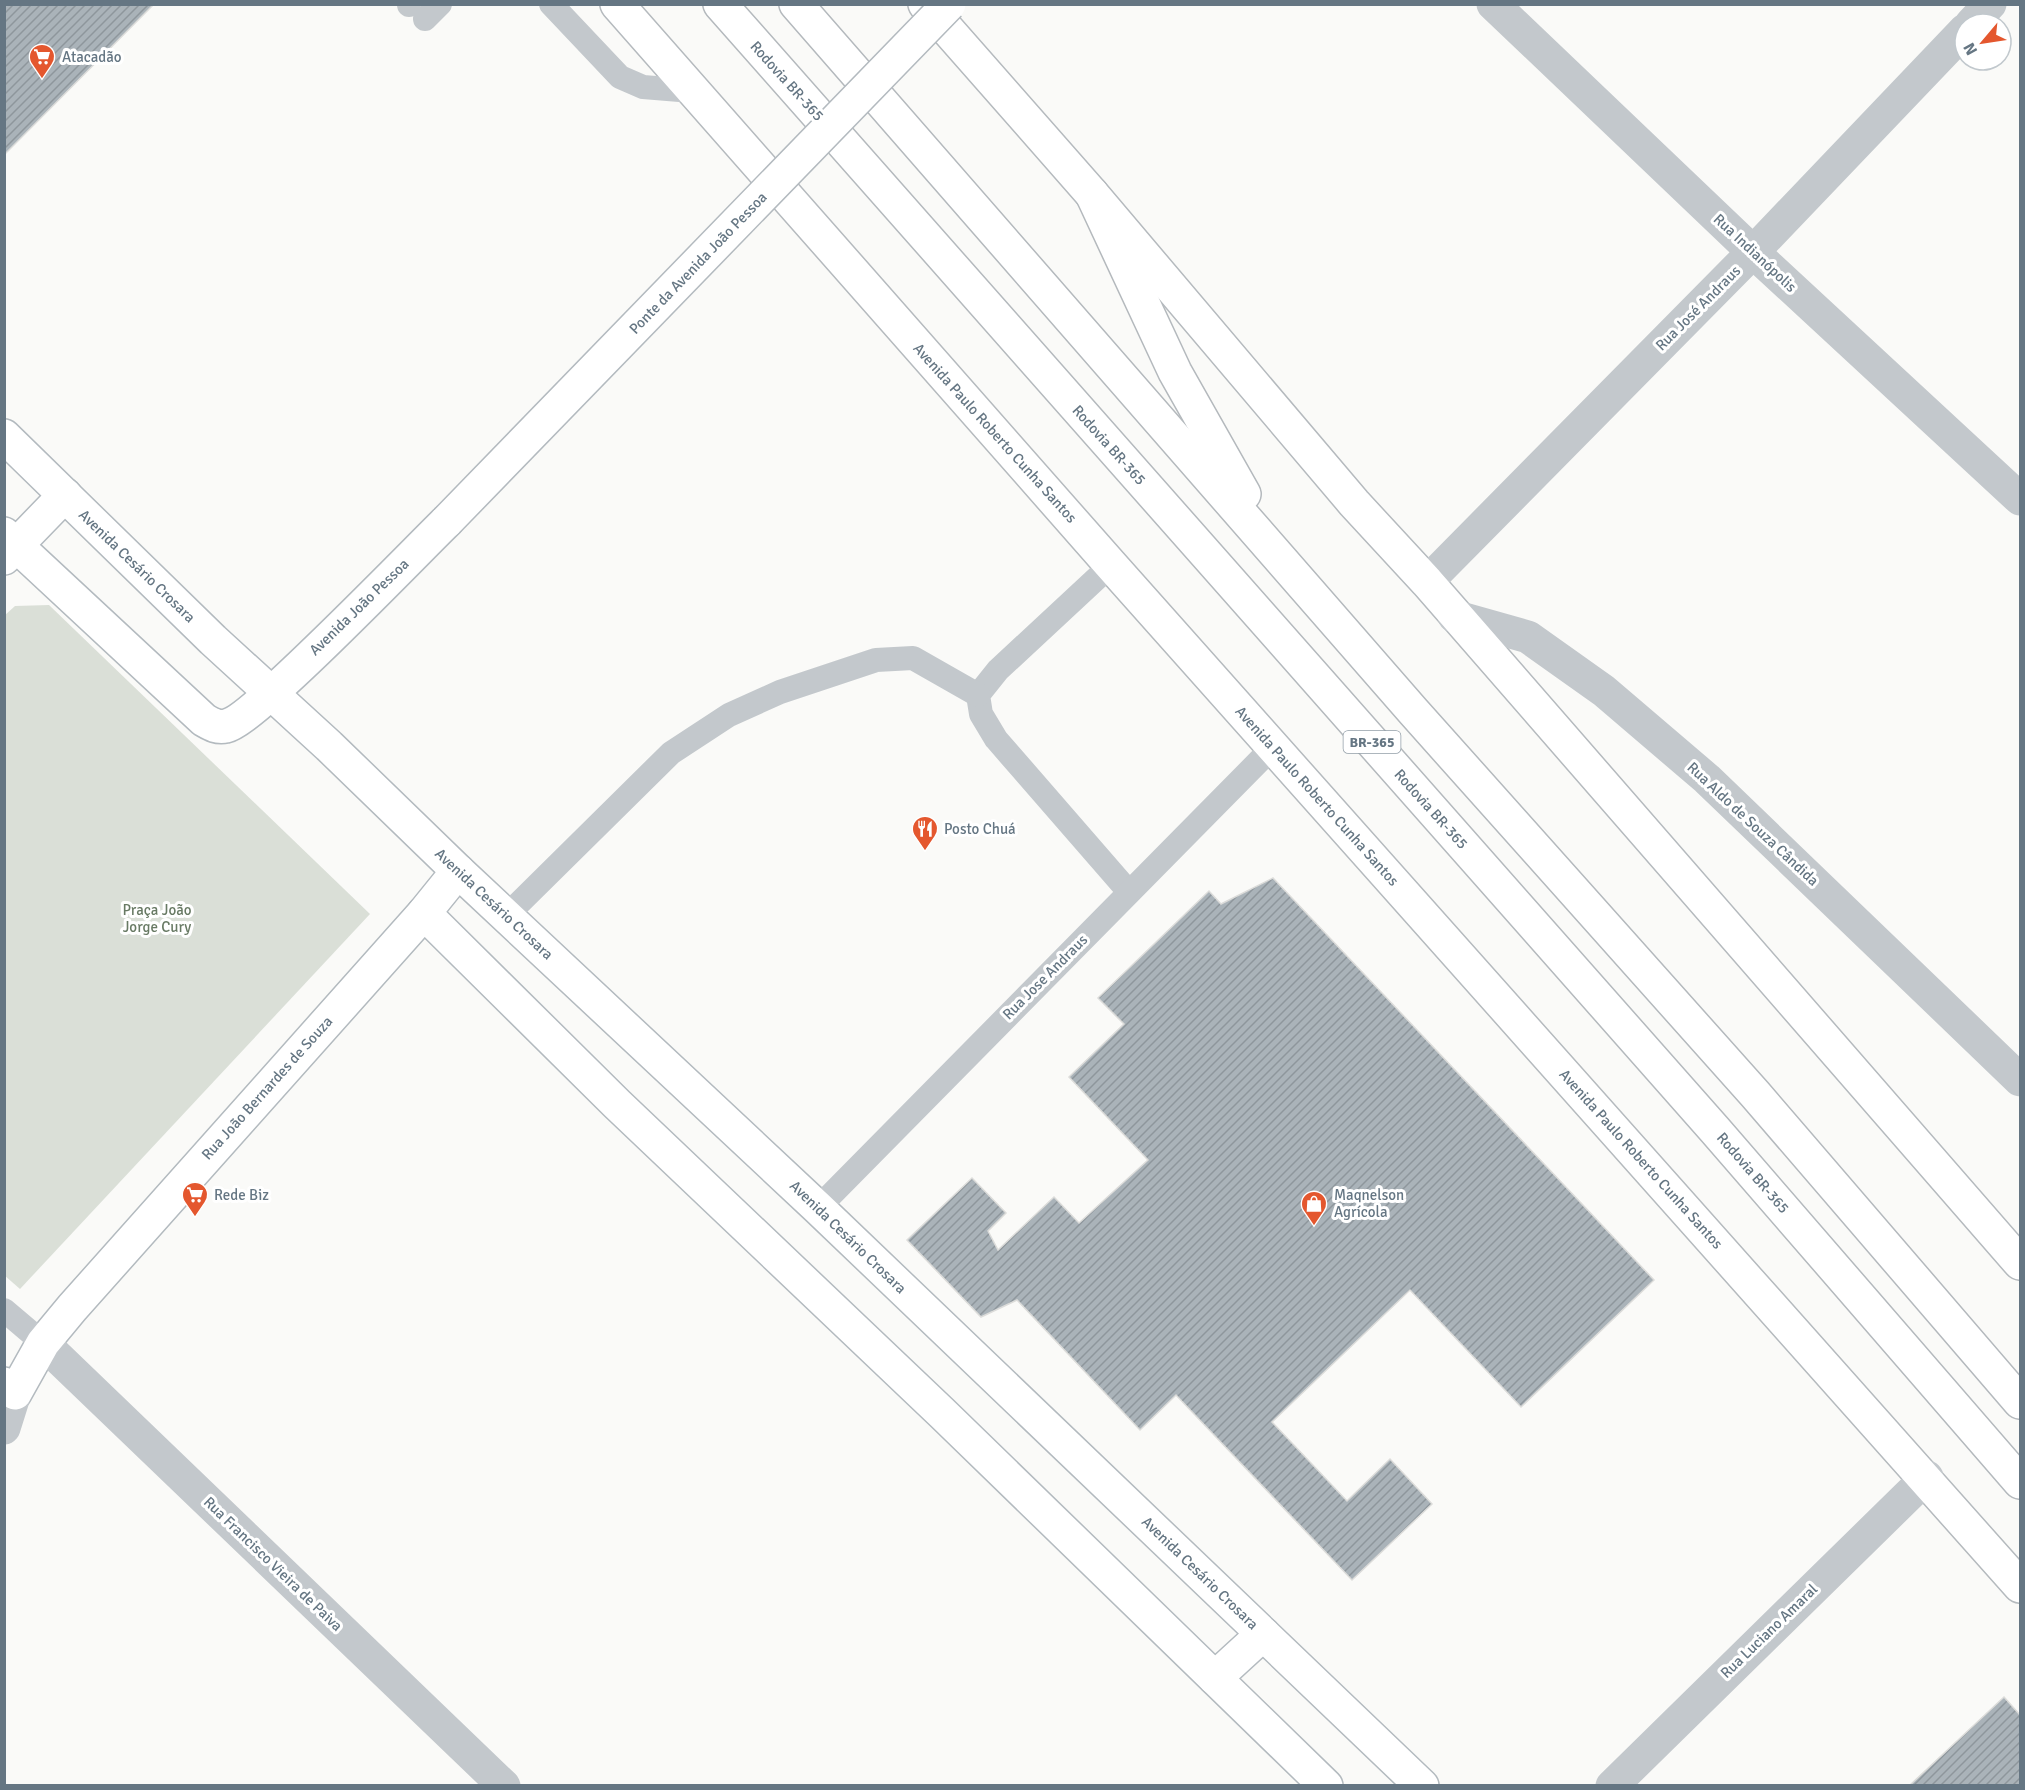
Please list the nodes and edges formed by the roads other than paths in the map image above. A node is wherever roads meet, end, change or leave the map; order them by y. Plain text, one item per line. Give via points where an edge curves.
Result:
1 (551, 4) edge
2 (617, 4) edge
3 (720, 4) edge
4 (796, 4) edge
5 (924, 4) edge
6 (949, 4) edge
7 (1493, 4) edge
8 (1953, 43) edge
9 (692, 91) junction
10 (1092, 194) junction
11 (1753, 252) junction
12 (4, 436) edge
13 (64, 495) junction
14 (2020, 499) edge
15 (447, 521) joint
16 (9, 546) edge
17 (1111, 565) junction
18 (1290, 570) junction
19 (1427, 582) junction
20 (1454, 616) junction
21 (270, 694) junction
22 (978, 695) junction
23 (1273, 747) junction
24 (458, 871) junction
25 (1130, 892) junction
26 (424, 913) junction
27 (507, 915) junction
28 (2020, 1080) edge
29 (818, 1208) junction
30 (2020, 1263) edge
31 (4, 1310) edge
32 (43, 1343) junction
33 (10, 1389) edge
34 (2020, 1402) edge
35 (4, 1428) edge
36 (1927, 1477) junction
37 (2020, 1482) edge
38 (2020, 1586) edge
39 (1263, 1634) junction
40 (1215, 1678) junction
41 (504, 1785) edge
42 (1326, 1785) edge
43 (1422, 1785) edge
44 (1612, 1785) edge

1 - 9 lane via 620,77 643,87
2 - 9 main road, Avenida Paulo Roberto Cunha Santos
3 - 37 main road, Rodovia BR-365 / BR-365 via 1715,1130
4 - 18 main road
5 - 10 main road
6 - 15 main road, Ponte da Avenida João Pessoa, bridge
7 - 11 street, Rua Indianópolis
8 - 11 street, Rua José Andraus
9 - 17 main road, Avenida Paulo Roberto Cunha Santos
10 - 18 main road via 1175,372
10 - 19 main road via 1353,503
11 - 14 street, Rua Indianópolis
11 - 19 street, Rua José Andraus
12 - 13 main road, Avenida Cesário Crosara
13 - 16 main road
13 - 21 main road, Avenida Cesário Crosara
15 - 21 main road, Avenida João Pessoa
16 - 21 main road via 204,720 226,726 238,721
17 - 22 lane via 998,670
17 - 23 main road, Avenida Paulo Roberto Cunha Santos
18 - 34 main road via 1755,1094
19 - 20 main road
20 - 28 street, Rua Aldo de Souza Cândida via 1528,637 1604,691 1707,779
20 - 30 main road
21 - 24 main road, Avenida Cesário Crosara
22 - 25 lane via 981,714 996,739
22 - 27 lane via 913,658 876,660 780,692 729,715 671,753
23 - 25 lane, Rua Jose Andraus
23 - 36 main road, Avenida Paulo Roberto Cunha Santos
24 - 26 main road, Rua João Bernardes de Souza
24 - 27 main road, Avenida Cesário Crosara
25 - 29 lane, Rua Jose Andraus
26 - 32 main road, Rua João Bernardes de Souza
26 - 40 main road via 617,1104
27 - 29 main road, Avenida Cesário Crosara
29 - 39 main road, Avenida Cesário Crosara
31 - 32 lane
32 - 33 main road, Rua João Bernardes de Souza
32 - 41 street, Rua Francisco Vieira de Paiva
33 - 35 street
36 - 38 main road, Avenida Paulo Roberto Cunha Santos
36 - 44 street, Rua Luciano Amaral
39 - 40 main road
39 - 43 main road, Avenida Cesário Crosara
40 - 42 main road

